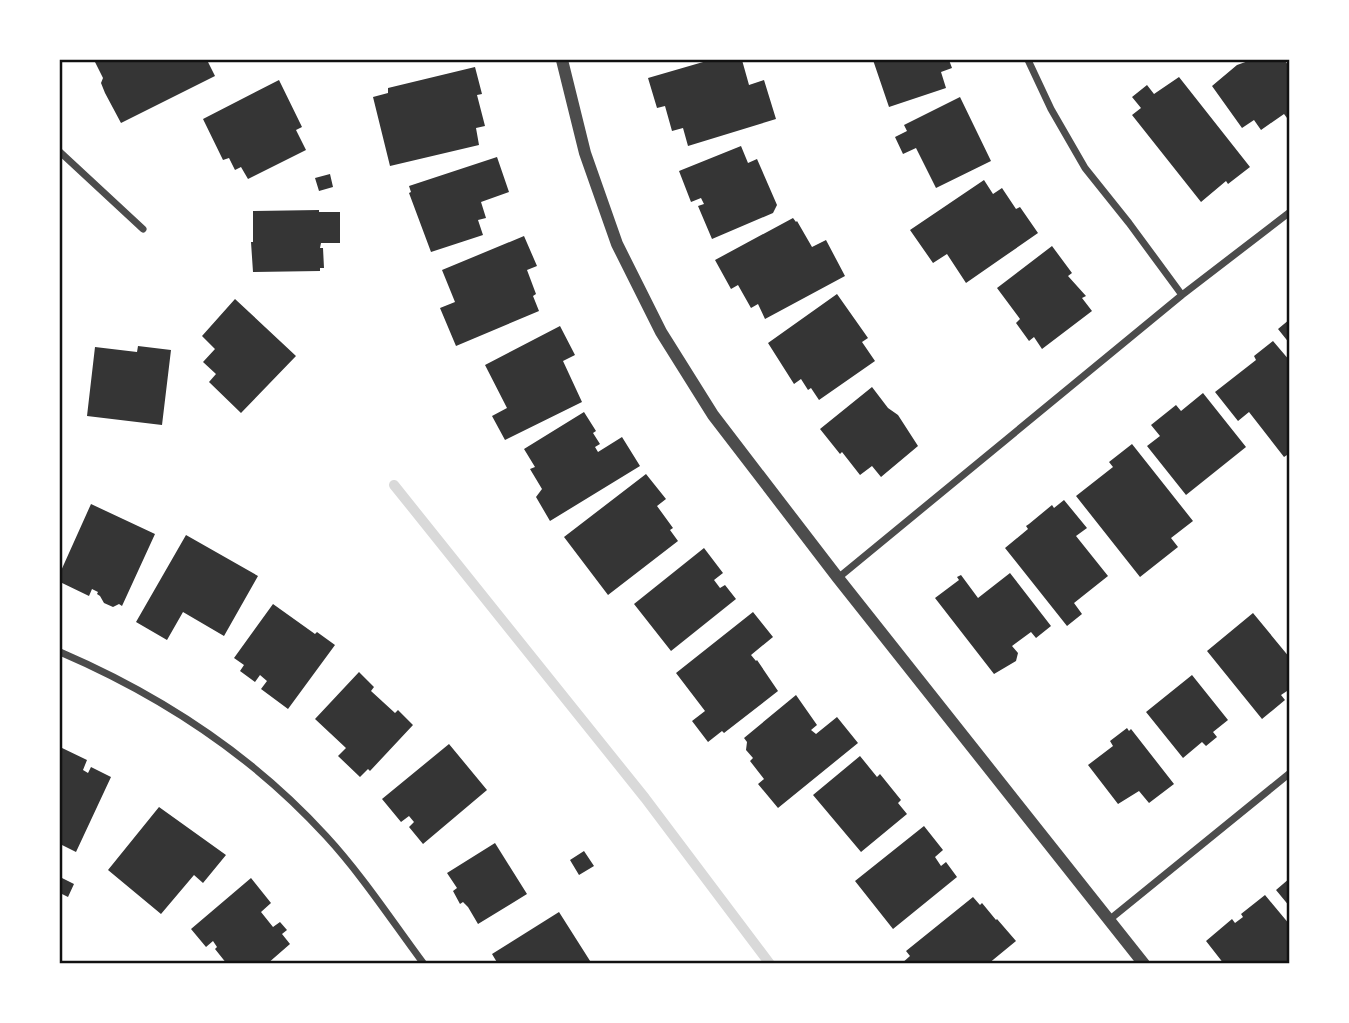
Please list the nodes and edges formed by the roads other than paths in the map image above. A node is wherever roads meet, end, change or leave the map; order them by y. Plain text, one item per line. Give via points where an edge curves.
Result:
1 (562, 60) edge
2 (1028, 60) edge
3 (60, 152) edge
4 (1290, 212) edge
5 (143, 229) dead end
6 (1182, 295) junction
7 (838, 578) junction
8 (60, 652) edge
9 (1290, 773) edge
10 (1109, 920) junction
11 (424, 964) edge
12 (1144, 964) edge

1 - 7 street via 585,153 617,244 661,332 713,415
2 - 6 street via 1085,168
3 - 5 street
4 - 6 street
6 - 7 street
7 - 10 street
8 - 11 street via 188,719 259,770 327,836
9 - 10 street
10 - 12 street

